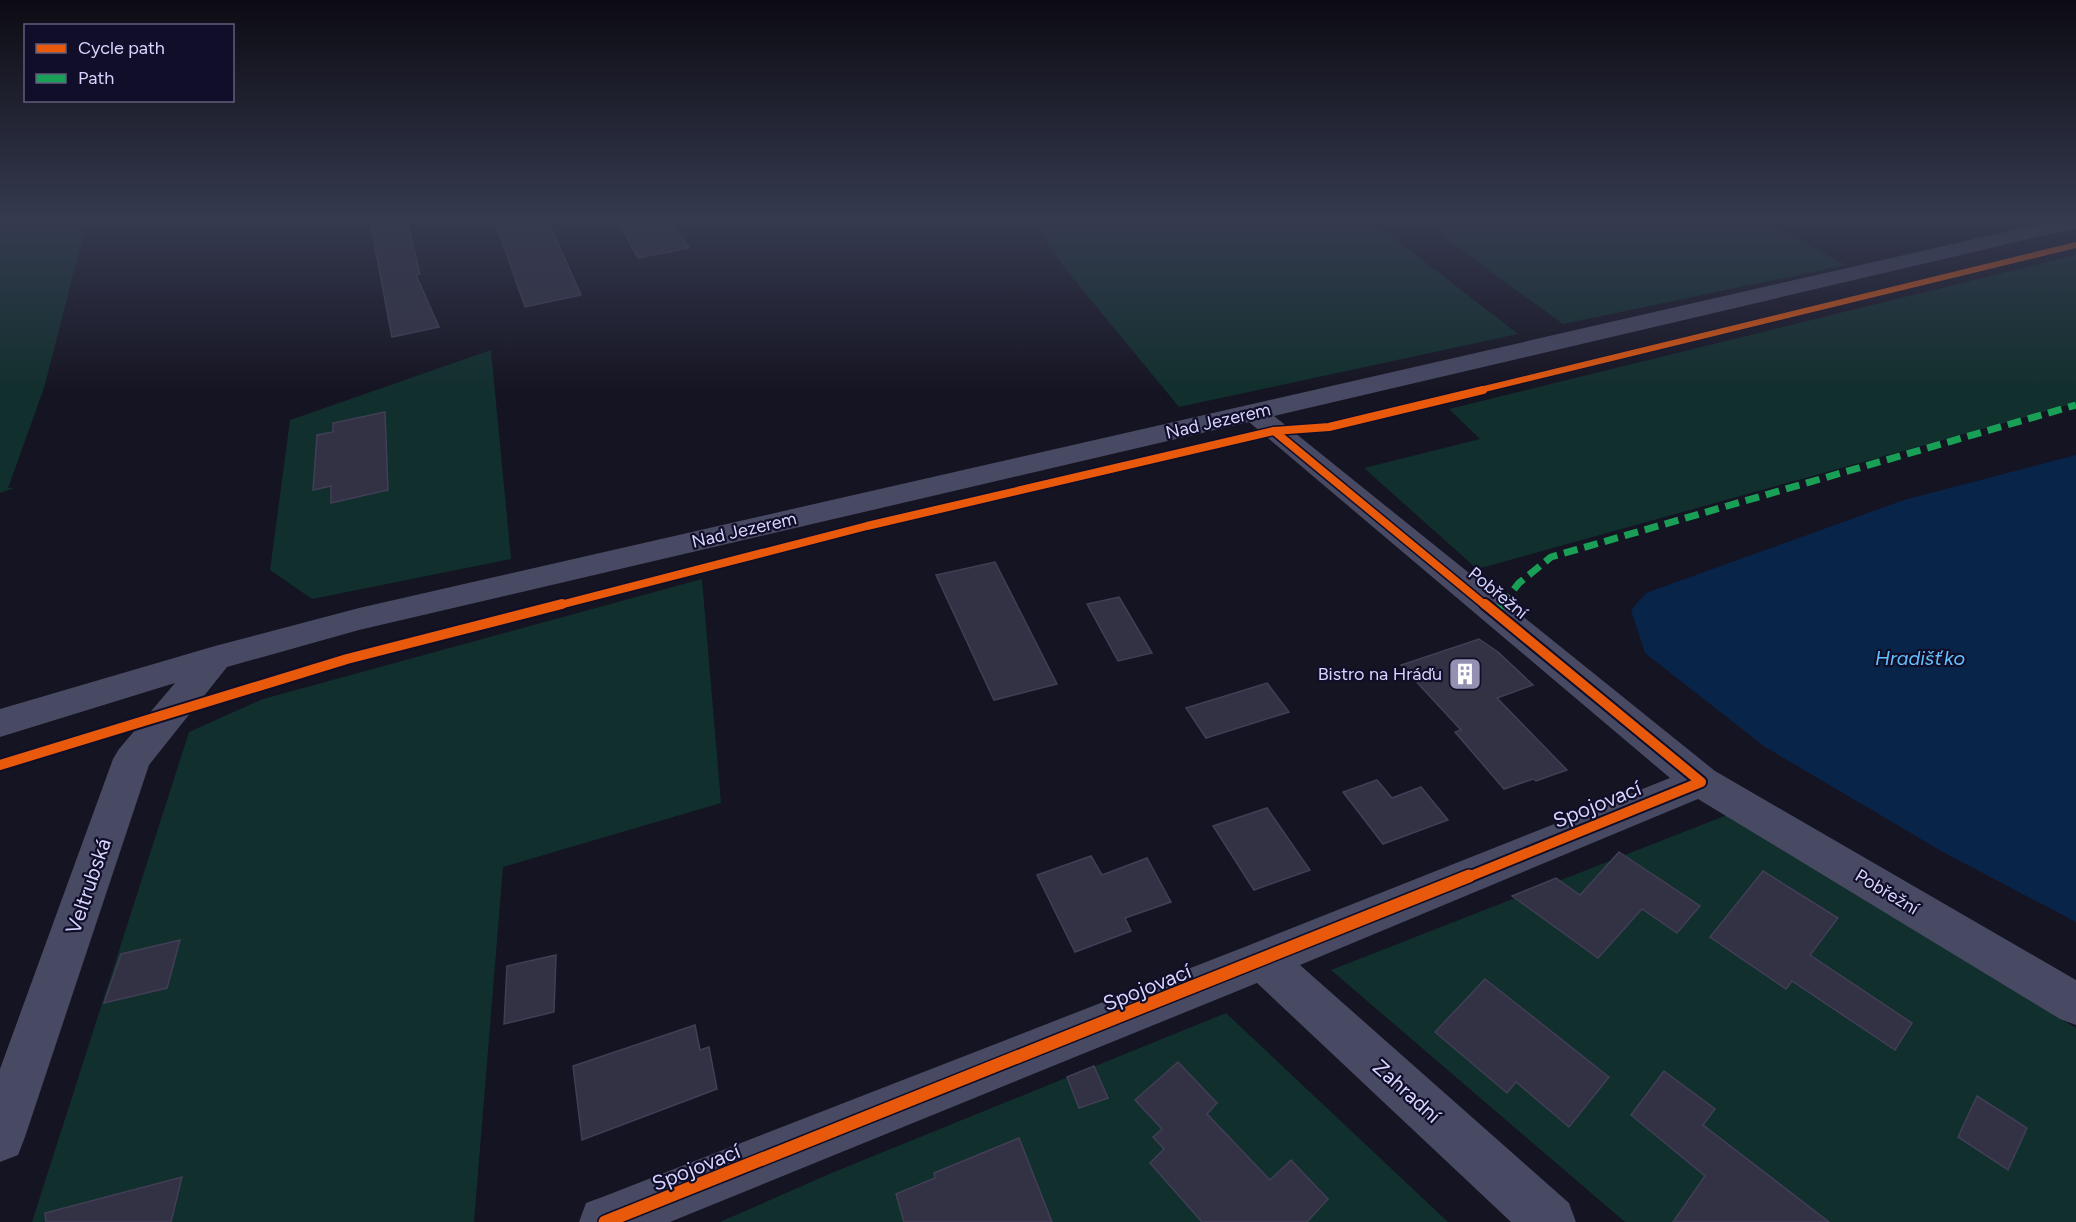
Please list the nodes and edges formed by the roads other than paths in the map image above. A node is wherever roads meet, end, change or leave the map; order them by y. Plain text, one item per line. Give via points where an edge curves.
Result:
1 (1834, 278) edge
2 (1254, 412) junction
3 (215, 658) junction
4 (0, 723) edge
5 (1701, 782) junction
6 (1263, 960) junction
7 (2076, 1004) edge
8 (0, 1137) edge
9 (605, 1222) edge
10 (1550, 1222) edge

1 - 2 street, Nad Jezerem
2 - 3 street, Nad Jezerem via 359,619
2 - 5 street, Pobřežní
3 - 4 street, Nad Jezerem
3 - 8 street, Veltrubská via 132,759
5 - 6 street, Spojovací
5 - 7 street, Pobřežní
6 - 9 street, Spojovací
6 - 10 street, Zahradní

